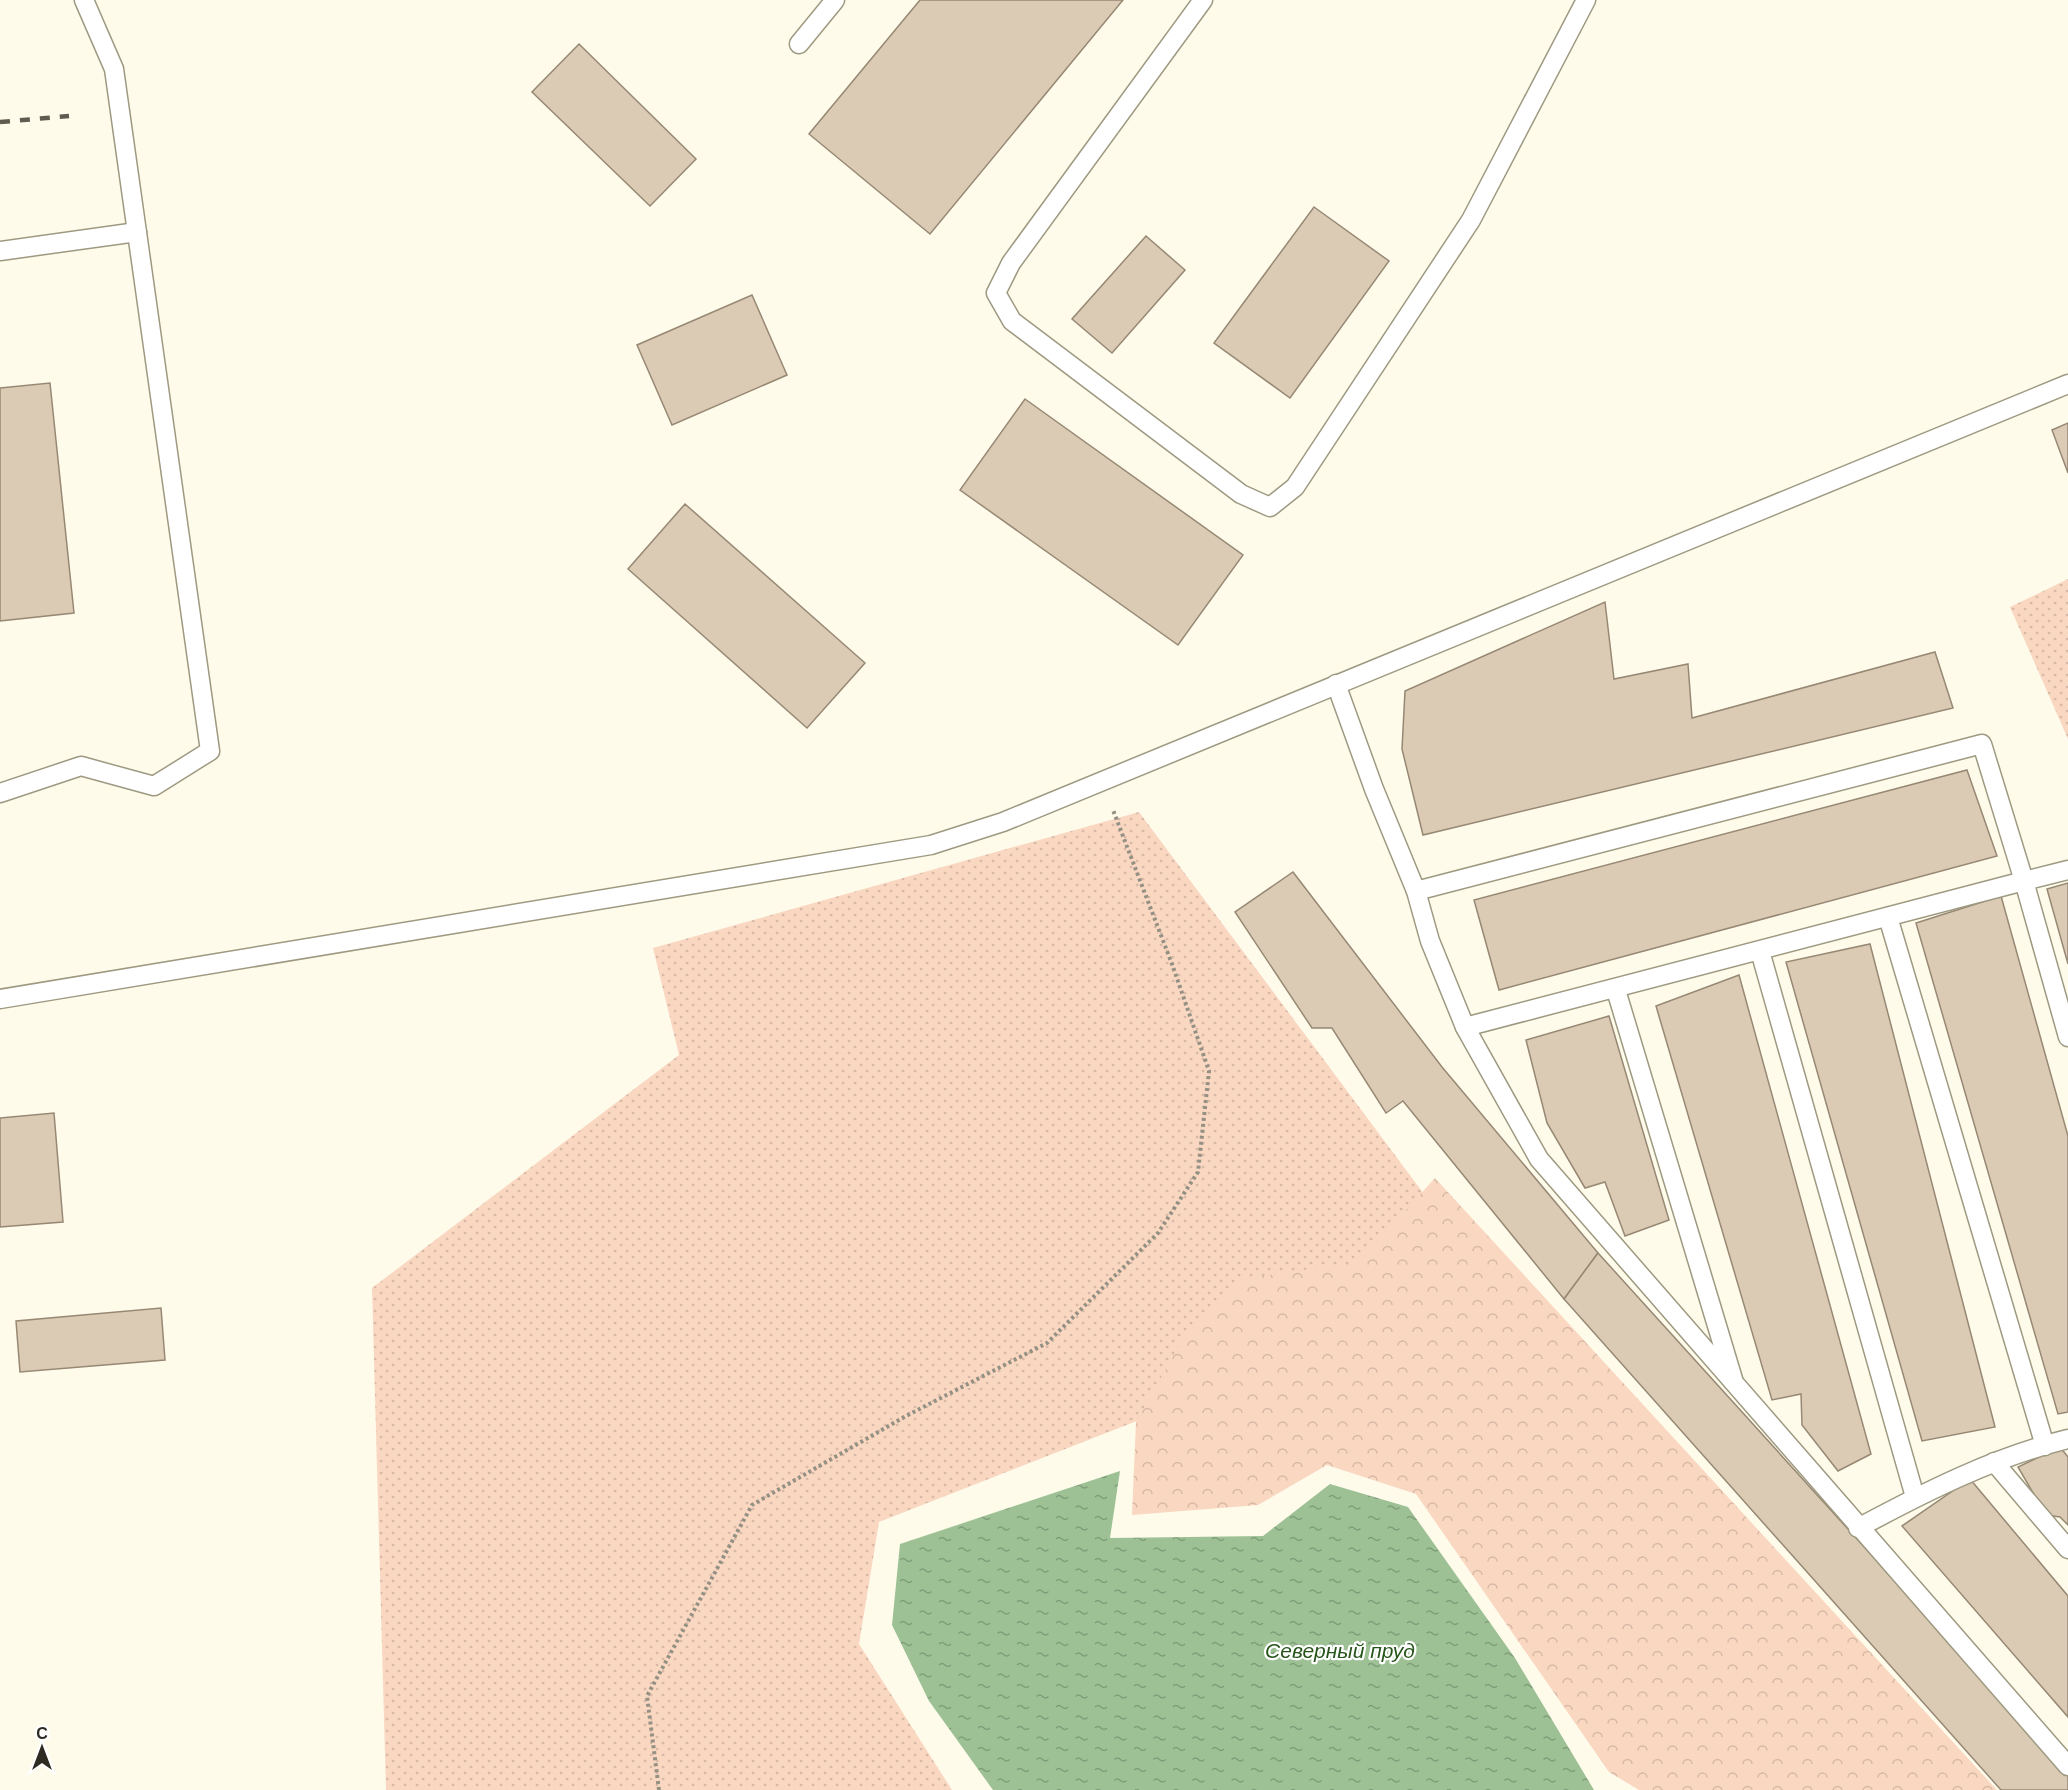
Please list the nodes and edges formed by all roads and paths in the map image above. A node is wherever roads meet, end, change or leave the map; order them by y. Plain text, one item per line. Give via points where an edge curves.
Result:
1 (84, 0) edge
2 (835, 0) edge
3 (1203, 0) edge
4 (1586, 0) edge
5 (799, 44) dead end
6 (137, 232) junction
7 (0, 251) edge
8 (2068, 384) edge
9 (1336, 684) junction
10 (1101, 782) junction
11 (0, 793) edge
12 (2068, 870) edge
13 (2024, 881) junction
14 (1416, 891) junction
15 (1888, 917) junction
16 (1760, 951) junction
17 (1616, 990) junction
18 (0, 999) edge
19 (1465, 1028) junction
20 (2068, 1037) edge
21 (1735, 1385) junction
22 (2068, 1439) edge
23 (2044, 1446) junction
24 (1994, 1462) junction
25 (1915, 1497) junction
26 (1858, 1528) junction
27 (2068, 1549) edge
28 (2068, 1766) edge
29 (658, 1790) edge

1 - 6 lane via 114,69
2 - 5 lane
3 - 4 lane via 1011,263 996,292 1012,321 1241,494 1270,507 1295,488 1471,220
6 - 7 lane
6 - 11 lane via 210,751 154,786 81,766
8 - 9 lane
9 - 10 lane
9 - 14 lane
10 - 18 lane via 1003,822 931,845
10 - 29 path via 1209,1071 1198,1172 1158,1233 1047,1343 906,1416 752,1504 647,1696
12 - 13 lane
13 - 14 lane via 1982,744
13 - 15 lane
13 - 20 lane
14 - 19 lane via 1430,941
15 - 16 lane
15 - 23 lane
16 - 17 lane
16 - 25 lane
17 - 19 lane
17 - 21 lane
19 - 21 lane via 1539,1159
21 - 26 lane
22 - 23 lane
23 - 24 lane
24 - 25 lane
24 - 27 lane
25 - 26 lane
26 - 28 lane

